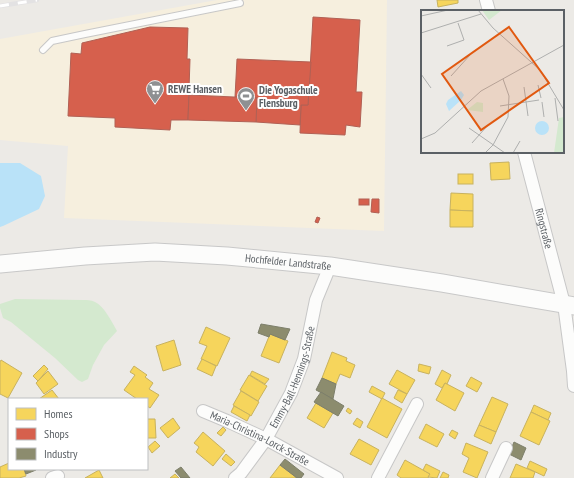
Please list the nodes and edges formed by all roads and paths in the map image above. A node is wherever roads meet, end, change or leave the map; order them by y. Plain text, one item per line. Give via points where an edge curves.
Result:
1 (486, 0) edge
2 (240, 3) dead end
3 (489, 10) edge
4 (43, 50) dead end
5 (524, 153) edge
6 (0, 264) edge
7 (330, 266) junction
8 (569, 305) edge
9 (574, 386) edge
10 (417, 404) dead end
11 (204, 411) dead end
12 (266, 439) junction
13 (506, 448) dead end
14 (235, 478) edge
15 (337, 478) edge
16 (378, 478) edge
17 (492, 478) edge

1 - 3 street
2 - 4 lane via 65,38 52,42
5 - 8 street, Ringstraße
6 - 7 main road, Hochfelder Landstraße via 156,252
7 - 8 main road, Hochfelder Landstraße
7 - 12 street, Emmy-Ball-Hennings-Straße via 316,300 304,359 291,393
8 - 9 street, Ringstraße
10 - 16 street
11 - 12 street, Maria-Christina-Lorck-Straße
12 - 14 street, Emmy-Ball-Hennings-Straße
12 - 15 street, Maria-Christina-Lorck-Straße
13 - 17 street

